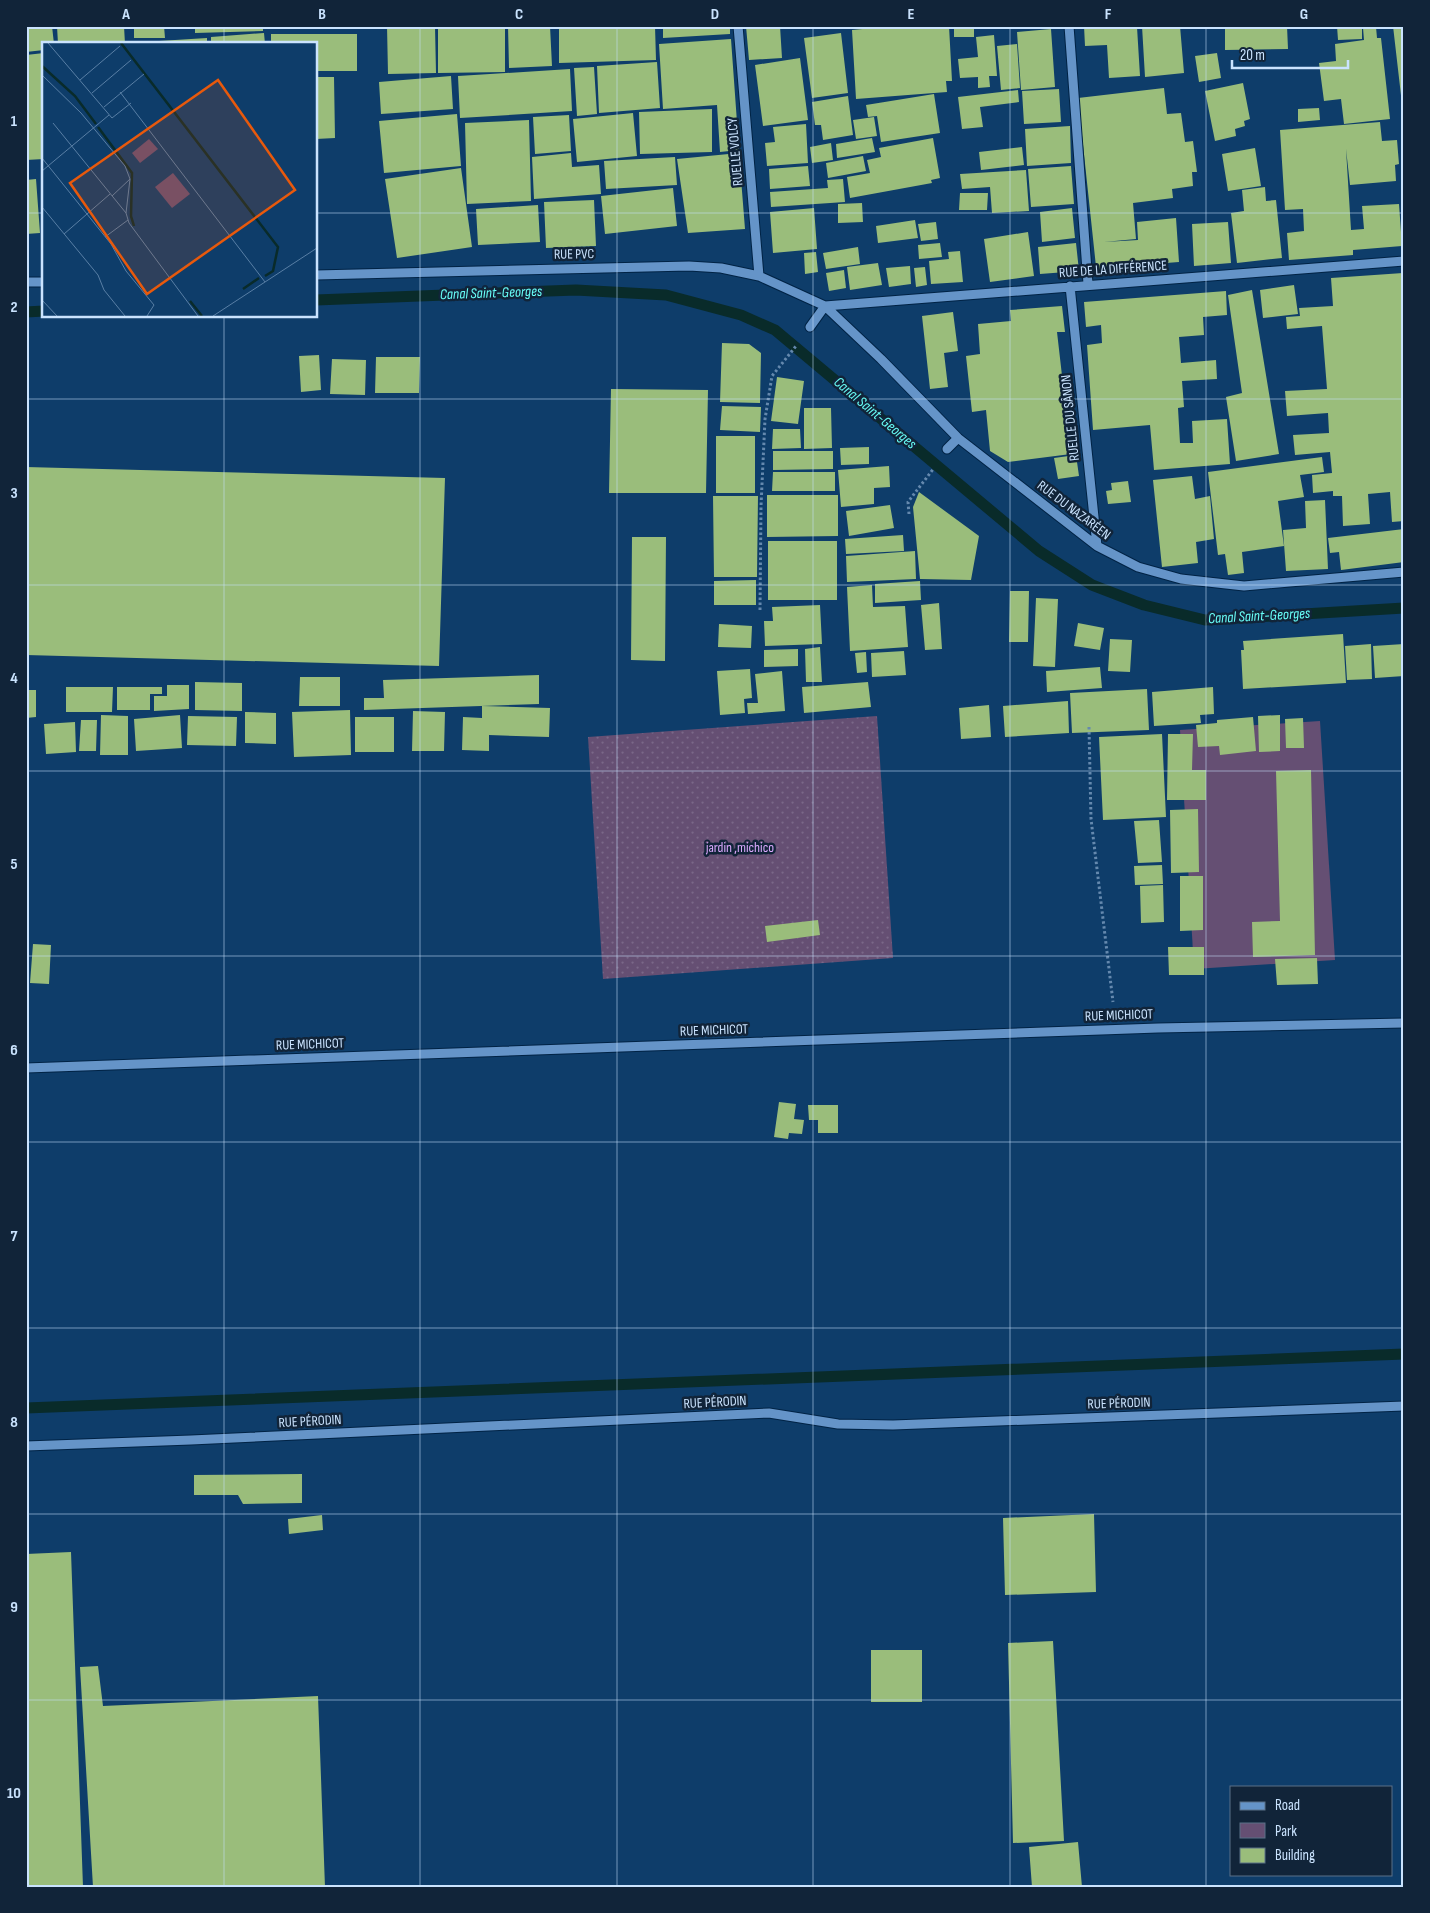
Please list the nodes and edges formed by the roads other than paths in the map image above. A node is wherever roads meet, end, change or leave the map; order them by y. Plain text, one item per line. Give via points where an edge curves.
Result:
1 (738, 26) edge
2 (1069, 26) edge
3 (1404, 261) edge
4 (318, 275) edge
5 (759, 276) junction
6 (26, 282) edge
7 (42, 282) edge
8 (1088, 284) junction
9 (1070, 286) junction
10 (825, 306) junction
11 (810, 327) dead end
12 (958, 438) junction
13 (947, 450) dead end
14 (1097, 546) junction
15 (1404, 572) edge
16 (1404, 1023) edge
17 (26, 1068) edge
18 (1404, 1406) edge
19 (26, 1446) edge

1 - 5 street, RUELLE VOLCY
2 - 8 street
3 - 8 street, RUE DE LA DIFFÉRENCE
4 - 5 street, RUE PVC via 688,266 721,268
5 - 10 street, RUE PVC
6 - 7 street
8 - 9 street, RUE DE LA DIFFÉRENCE
9 - 10 street, RUE DE LA DIFFÉRENCE
9 - 14 street, RUELLE DU SÂNON
10 - 11 street
10 - 12 street, RUE DU NAZARÉEN
12 - 13 street
12 - 14 street, RUE DU NAZARÉEN
14 - 15 street, RUE DU NAZARÉEN via 1138,567 1181,580 1244,586
16 - 17 street, RUE MICHICOT via 1148,1028
18 - 19 street, RUE PÉRODIN via 893,1425 838,1424 769,1413

